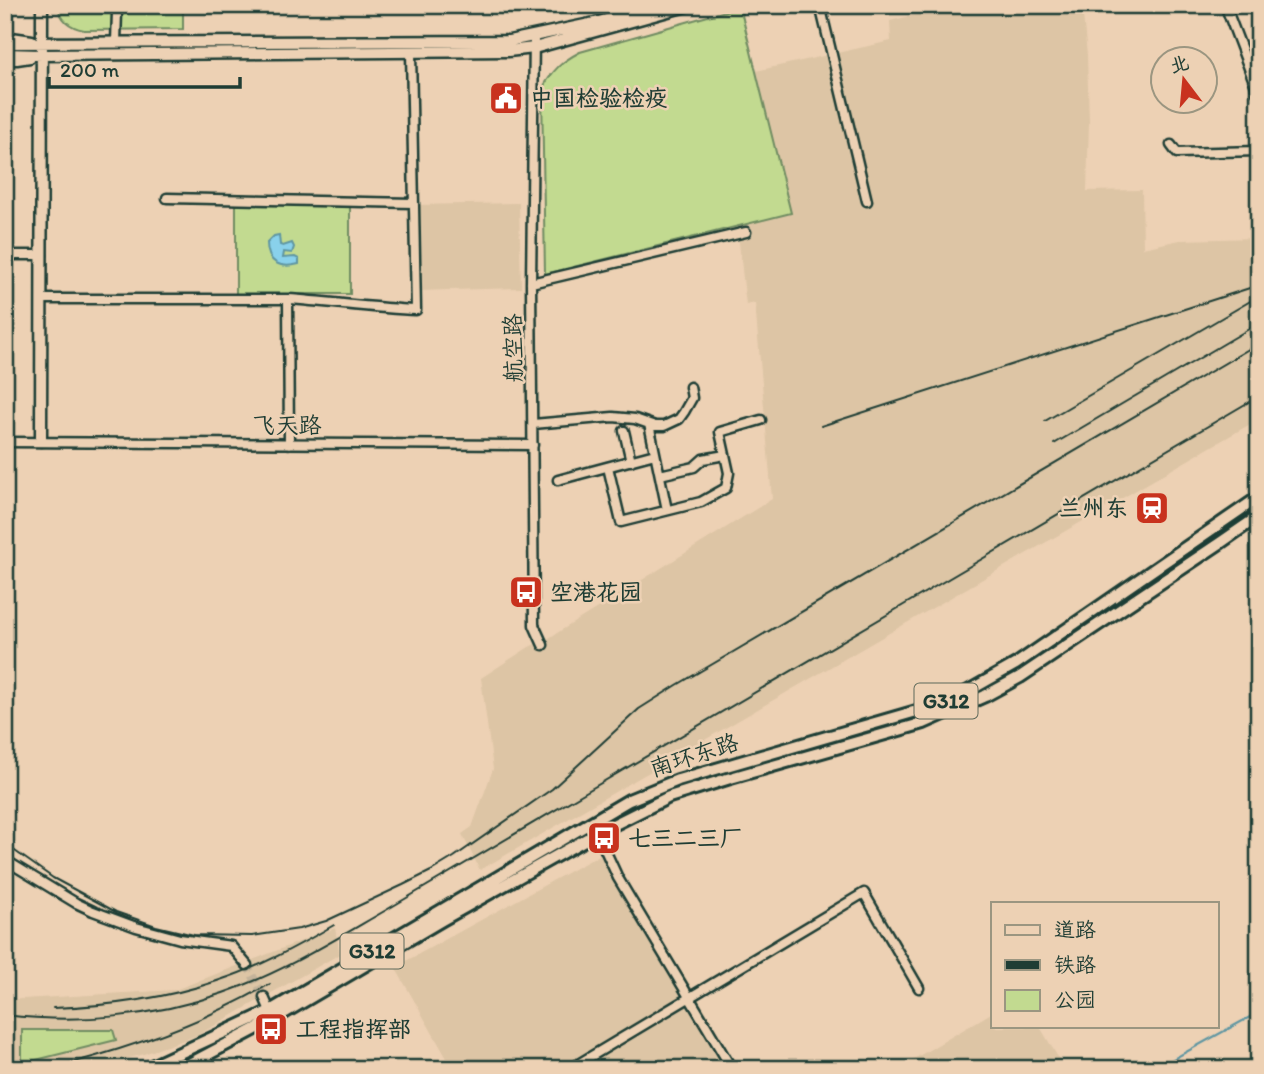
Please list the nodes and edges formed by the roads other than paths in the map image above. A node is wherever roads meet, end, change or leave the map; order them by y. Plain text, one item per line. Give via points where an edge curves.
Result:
1 (42, 5) edge
2 (662, 5) edge
3 (690, 5) edge
4 (820, 5) edge
5 (1225, 5) edge
6 (117, 12) dead end
7 (5, 36) edge
8 (534, 37) junction
9 (42, 41) junction
10 (116, 41) junction
11 (5, 43) edge
12 (534, 48) junction
13 (411, 52) junction
14 (5, 54) edge
15 (42, 55) junction
16 (5, 60) edge
17 (1258, 92) edge
18 (1171, 145) dead end
19 (1259, 151) edge
20 (167, 198) dead end
21 (867, 201) dead end
22 (413, 203) junction
23 (747, 232) dead end
24 (5, 255) edge
25 (42, 255) junction
26 (531, 283) junction
27 (42, 299) junction
28 (288, 299) junction
29 (690, 387) dead end
30 (761, 420) dead end
31 (533, 424) junction
32 (649, 424) junction
33 (624, 431) dead end
34 (41, 441) junction
35 (5, 442) edge
36 (289, 444) junction
37 (533, 445) junction
38 (655, 454) junction
39 (725, 455) junction
40 (631, 461) junction
41 (607, 467) junction
42 (660, 475) junction
43 (558, 480) dead end
44 (1259, 496) edge
45 (667, 510) junction
46 (1259, 516) edge
47 (1211, 531) junction
48 (1220, 543) junction
49 (543, 645) dead end
50 (592, 821) junction
51 (597, 833) junction
52 (5, 860) edge
53 (247, 965) tunnel mouth
54 (919, 988) dead end
55 (264, 997) tunnel mouth
56 (689, 998) junction
57 (270, 1011) junction
58 (145, 1069) edge
59 (180, 1069) edge
60 (570, 1069) edge
61 (732, 1069) edge

1 - 9 main road
2 - 8 main road
3 - 12 main road
4 - 21 street
5 - 17 street
6 - 10 street
7 - 9 street
8 - 10 main road via 509,41
8 - 12 street, 航空路
9 - 10 main road
9 - 11 main road
9 - 15 main road
12 - 13 main road
12 - 26 street, 航空路
13 - 15 main road
13 - 22 street
14 - 15 main road
15 - 16 street
15 - 25 main road
18 - 19 street via 1177,153
20 - 22 street
22 - 28 street via 416,310
23 - 26 street
24 - 25 street
25 - 27 main road
26 - 31 street, 航空路
27 - 28 street
27 - 34 main road
28 - 36 street
29 - 32 street via 692,398 679,419 664,426
30 - 39 street via 720,432
31 - 32 street via 613,417
31 - 37 street, 航空路
32 - 38 street
33 - 40 street
34 - 35 street, 飞天路
34 - 36 street, 飞天路
36 - 37 street, 飞天路
37 - 49 street, 航空路 via 534,625
38 - 40 street
38 - 42 street
39 - 42 street
39 - 45 street via 726,488 701,502
40 - 41 street
41 - 43 street
41 - 45 street via 621,522
42 - 45 street
44 - 47 highway, 南环东路 / G312
46 - 48 highway, 南环东路 / G312
47 - 48 highway
47 - 50 highway, 南环东路 / G312 via 1016,664 956,698 678,780
48 - 51 highway, 南环东路 / G312 via 1020,677 962,708 669,797
50 - 51 street
50 - 57 highway, 南环东路 / G312
51 - 56 street via 618,878
51 - 59 highway, 南环东路 / G312
52 - 53 street via 93,911 180,939 231,946
54 - 56 street via 864,893
55 - 57 street
56 - 60 street
56 - 61 street
57 - 58 highway, 南环东路 / G312

